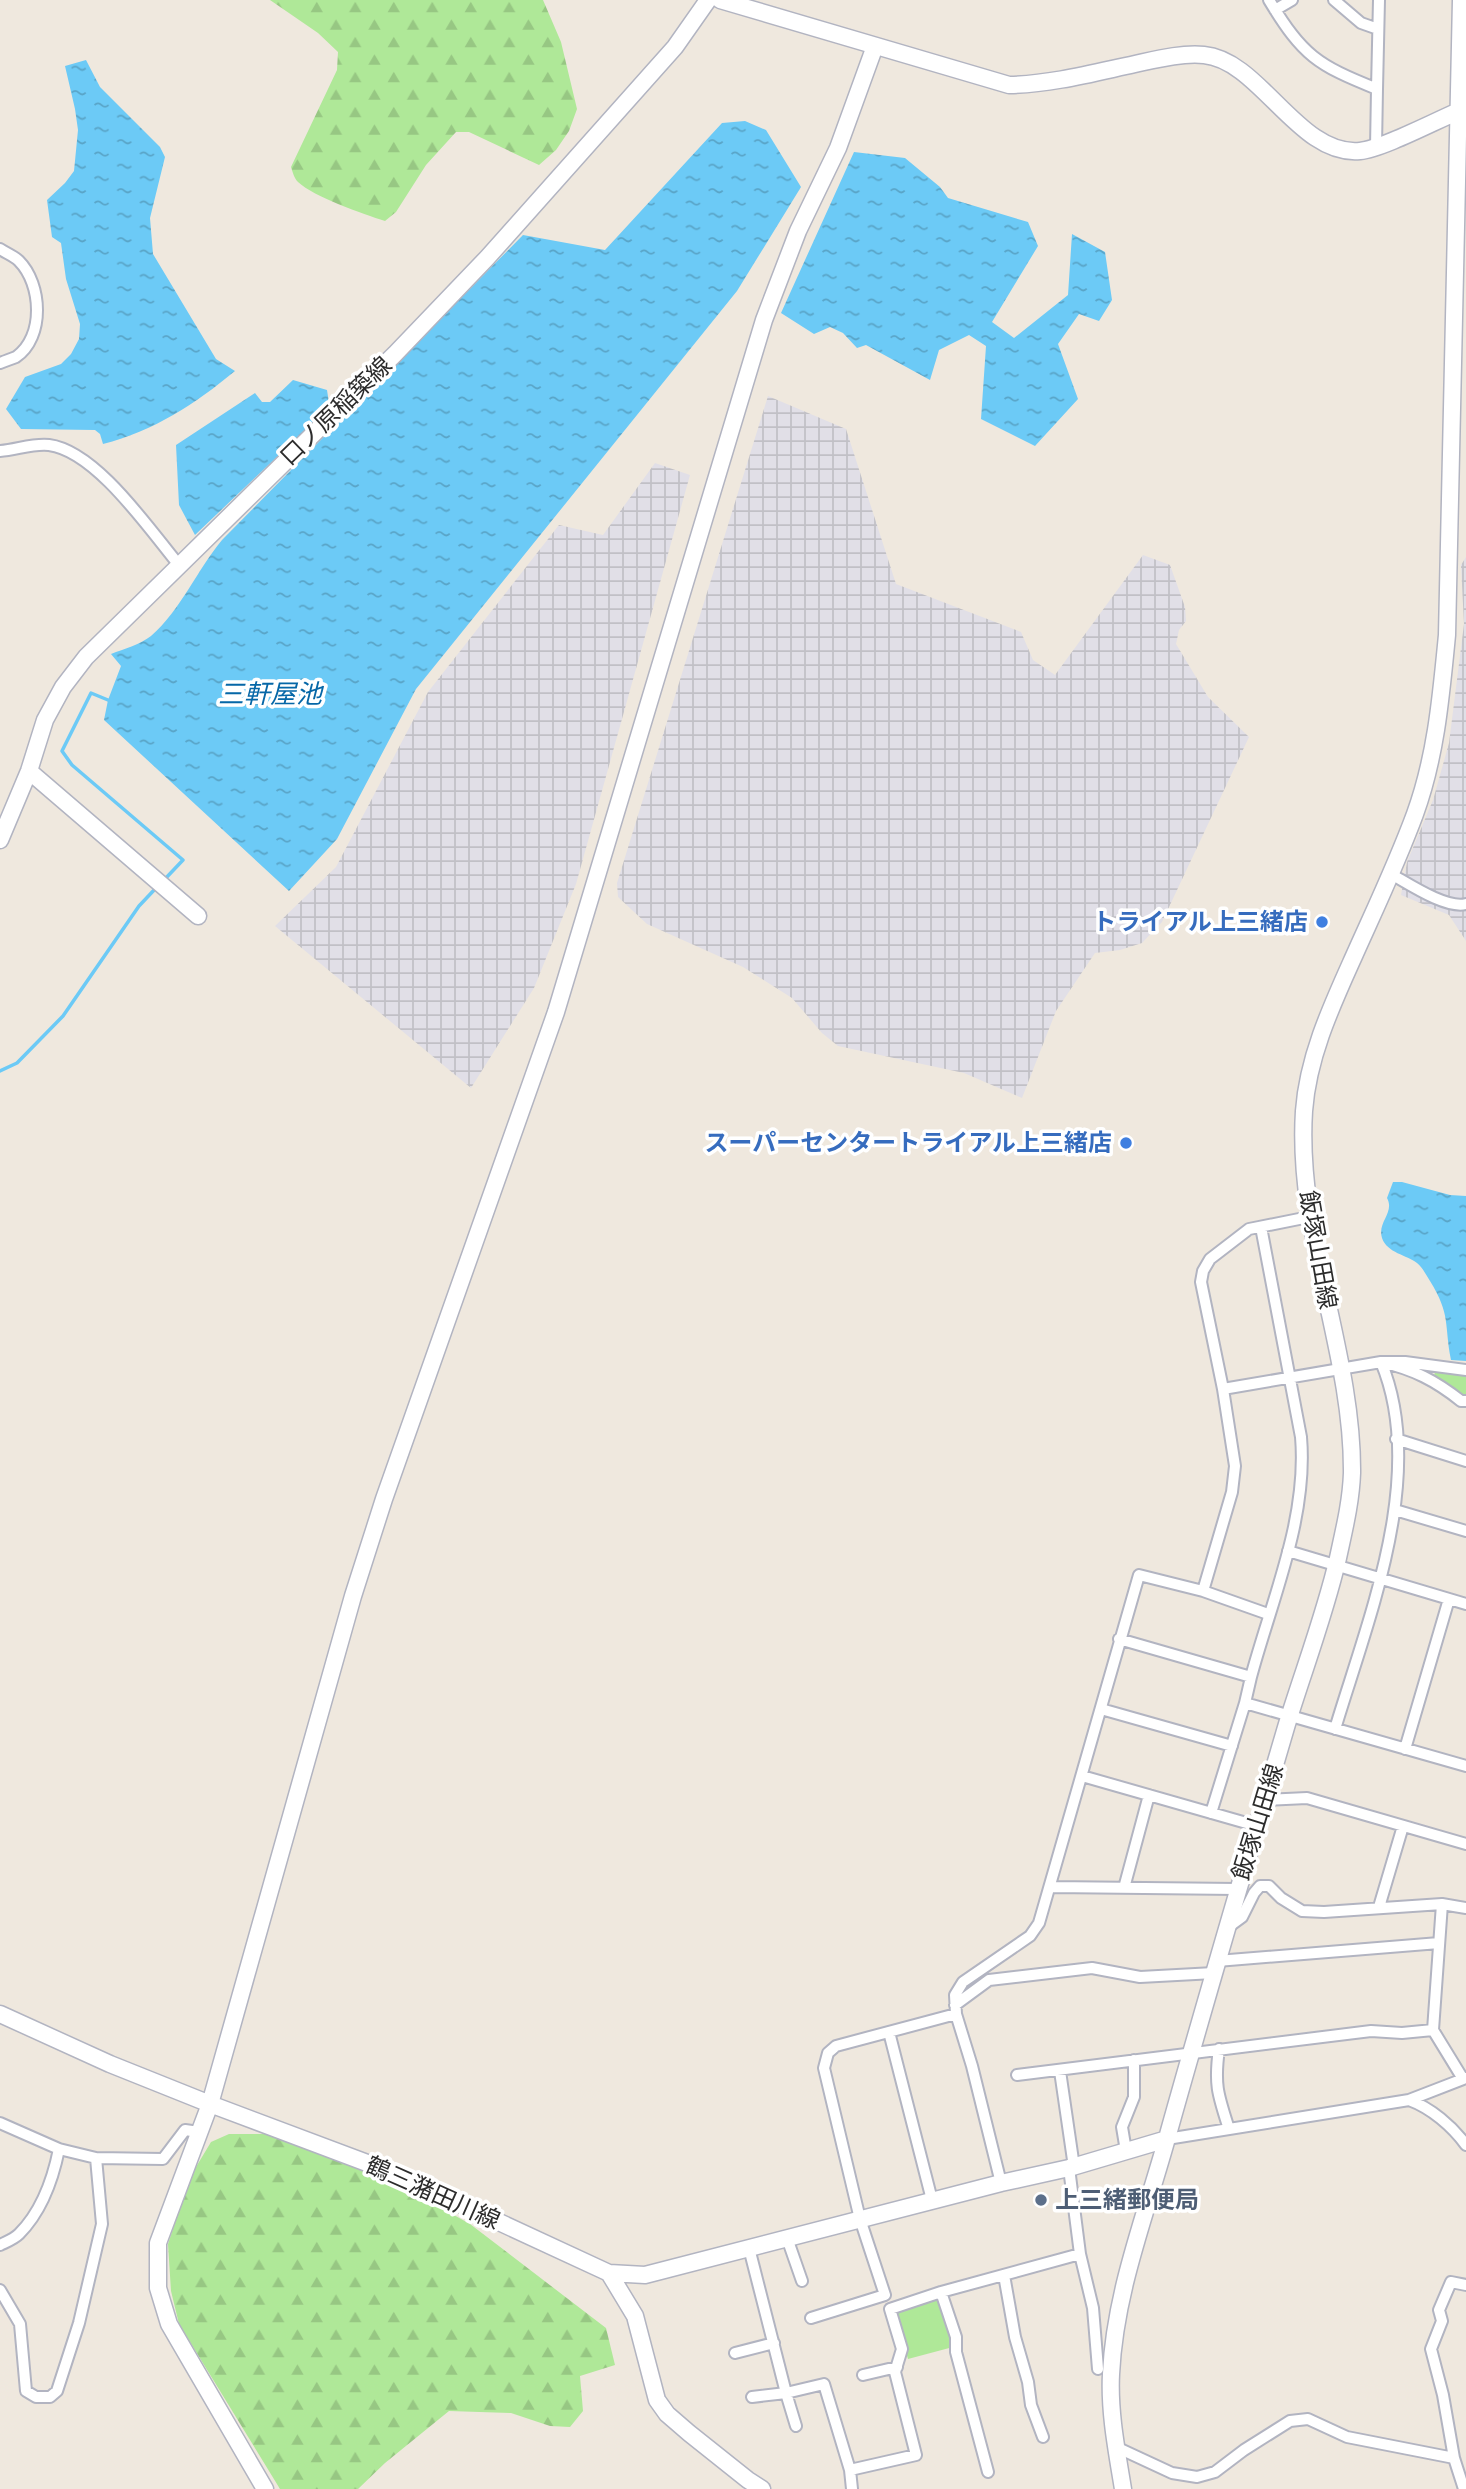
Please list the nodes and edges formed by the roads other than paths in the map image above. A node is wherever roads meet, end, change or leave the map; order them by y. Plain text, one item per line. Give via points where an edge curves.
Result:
1 (708, 0) edge
2 (720, 0) edge
3 (1292, 0) edge
4 (1334, 0) edge
5 (1379, 0) edge
6 (1461, 0) edge
7 (1272, 5) edge
8 (1378, 29) junction
9 (874, 46) junction
10 (1377, 89) junction
11 (1459, 111) junction
12 (1376, 147) junction
13 (0, 249) edge
14 (0, 363) edge
15 (0, 451) edge
16 (179, 565) junction
17 (29, 771) junction
18 (0, 840) edge
19 (1391, 874) junction
20 (1466, 904) edge
21 (198, 916) dead end
22 (1309, 1217) junction
23 (1261, 1227) junction
24 (1381, 1362) junction
25 (1340, 1368) junction
26 (1466, 1370) edge
27 (1290, 1378) junction
28 (1223, 1389) junction
29 (1466, 1401) edge
30 (1396, 1439) junction
31 (1466, 1461) edge
32 (1395, 1510) junction
33 (1466, 1531) edge
34 (1288, 1550) junction
35 (1336, 1565) junction
36 (1380, 1578) junction
37 (1203, 1591) junction
38 (1449, 1599) junction
39 (1466, 1604) edge
40 (1268, 1614) junction
41 (1119, 1639) junction
42 (1251, 1677) junction
43 (1245, 1703) junction
44 (1101, 1709) junction
45 (1290, 1716) junction
46 (1335, 1729) junction
47 (1232, 1746) junction
48 (1405, 1749) junction
49 (1466, 1766) edge
50 (1082, 1776) junction
51 (1149, 1795) junction
52 (1265, 1800) junction
53 (1211, 1813) junction
54 (1257, 1826) junction
55 (1403, 1826) junction
56 (1466, 1844) edge
57 (1051, 1887) junction
58 (1124, 1888) junction
59 (1237, 1889) junction
60 (1442, 1904) junction
61 (1379, 1907) junction
62 (1466, 1908) edge
63 (1226, 1930) junction
64 (1439, 1944) junction
65 (1215, 1967) junction
66 (955, 2010) junction
67 (0, 2014) edge
68 (1433, 2030) junction
69 (889, 2032) junction
70 (1219, 2049) junction
71 (1191, 2052) junction
72 (1134, 2060) junction
73 (1060, 2071) junction
74 (1017, 2075) dead end
75 (1464, 2078) edge
76 (1409, 2100) junction
77 (210, 2104) junction
78 (0, 2123) edge
79 (1229, 2129) junction
80 (199, 2132) junction
81 (1167, 2139) junction
82 (1466, 2145) edge
83 (59, 2149) junction
84 (1126, 2151) junction
85 (96, 2158) junction
86 (1071, 2167) junction
87 (1001, 2183) junction
88 (932, 2200) junction
89 (860, 2219) junction
90 (787, 2238) junction
91 (0, 2245) edge
92 (750, 2248) junction
93 (1080, 2254) junction
94 (609, 2273) junction
95 (1004, 2275) junction
96 (803, 2281) dead end
97 (1466, 2285) edge
98 (0, 2290) edge
99 (941, 2292) junction
100 (811, 2318) dead end
101 (774, 2343) junction
102 (736, 2353) dead end
103 (897, 2367) junction
104 (1098, 2369) dead end
105 (863, 2375) dead end
106 (786, 2393) junction
107 (752, 2397) dead end
108 (796, 2426) dead end
109 (1043, 2437) dead end
110 (1116, 2447) junction
111 (1454, 2458) junction
112 (850, 2470) junction
113 (988, 2472) dead end
114 (265, 2489) edge
115 (762, 2489) edge
116 (852, 2489) edge
117 (1123, 2489) edge
118 (1464, 2489) edge

1 - 16 main road, 口ノ原稲築線 via 675,47 487,258
2 - 9 main road
3 - 7 street
4 - 8 street via 1361,23
5 - 8 street
6 - 11 main road, 飯塚山田線
7 - 10 street via 1297,44 1313,58
8 - 10 street
9 - 12 main road via 1009,85 1040,84 1168,57 1205,55 1230,62 1309,133 1337,149 1359,152
9 - 77 main road via 838,148 798,231 764,320 556,1012 353,1596
10 - 12 street
11 - 12 main road
11 - 19 main road, 飯塚山田線 via 1447,635 1431,763
13 - 14 street via 19,261 27,273 35,287 37,307 28,342 16,356
15 - 16 street via 47,445 83,458 102,473
16 - 17 main road, 口ノ原稲築線 via 86,657 63,687 45,720
17 - 18 main road, 口ノ原稲築線
17 - 21 main road
19 - 20 street via 1440,899
19 - 22 main road, 飯塚山田線 via 1330,1010 1314,1058 1304,1108
22 - 23 street
22 - 25 main road, 飯塚山田線
23 - 27 street
23 - 28 street via 1249,1229 1210,1259 1203,1271 1201,1282
24 - 25 street
24 - 26 street
24 - 29 street via 1424,1375
24 - 30 street
25 - 27 street
25 - 35 main road, 飯塚山田線 via 1352,1473
27 - 28 street
27 - 34 street via 1304,1467
28 - 37 street via 1236,1466
30 - 31 street
30 - 32 street
32 - 33 street
32 - 36 street
34 - 35 street
34 - 40 street
35 - 36 street
35 - 45 main road, 飯塚山田線
36 - 38 street
36 - 46 street
37 - 40 street
37 - 41 street via 1139,1575
38 - 39 street
38 - 48 street
40 - 42 street
41 - 42 street
41 - 44 street
42 - 43 street
43 - 45 street
43 - 47 street
44 - 47 street
44 - 50 street
45 - 46 street
45 - 52 main road, 飯塚山田線
46 - 48 street
47 - 53 street
48 - 49 street
50 - 51 street
50 - 57 street
51 - 53 street
51 - 58 street
52 - 54 main road, 飯塚山田線
52 - 55 street via 1307,1798
53 - 54 street
54 - 59 main road, 飯塚山田線
55 - 56 street
55 - 61 street
57 - 58 street
57 - 66 street via 1030,1936 963,1982 955,1995
58 - 59 street
59 - 63 main road, 飯塚山田線
60 - 61 street
60 - 62 street
60 - 64 street
61 - 63 street via 1302,1910 1269,1886 1260,1886 1242,1917
63 - 65 main road, 飯塚山田線
64 - 65 street
64 - 68 street
65 - 66 street via 1140,1977 1092,1968 989,1980
65 - 71 main road, 飯塚山田線
66 - 69 street
66 - 87 street
67 - 77 main road, 鶴三潴田川線
68 - 70 street via 1371,2031
68 - 75 street
69 - 88 street
69 - 89 street via 836,2046 828,2053 824,2068
70 - 71 street
70 - 79 street via 1215,2076
71 - 72 street
71 - 81 main road, 飯塚山田線
72 - 73 street
72 - 84 street via 1134,2098 1122,2127
73 - 74 street
73 - 86 street
75 - 76 street
76 - 79 street
76 - 82 street via 1434,2114
77 - 80 main road
77 - 94 main road, 鶴三潴田川線 via 391,2172
78 - 83 street
79 - 81 street
80 - 85 street via 186,2130 163,2159
80 - 114 main road via 158,2243 158,2288 169,2324
81 - 84 main road
81 - 110 main road, 飯塚山田線 via 1119,2303 1111,2377
83 - 85 street
83 - 91 street via 46,2195 19,2235
84 - 86 main road
85 - 98 street via 102,2224 79,2323 57,2391 50,2397 26,2391 20,2323
86 - 87 main road
86 - 93 street
87 - 88 main road
88 - 89 main road
89 - 90 main road
89 - 100 street via 885,2295
90 - 92 main road
90 - 96 street
92 - 94 main road via 645,2275
92 - 101 street
93 - 95 street
93 - 104 street via 1093,2308
94 - 115 main road via 635,2316 657,2400 688,2433
95 - 99 street
95 - 109 street via 1031,2405
97 - 111 street via 1451,2282 1431,2349
99 - 103 street via 890,2309 902,2349
99 - 113 street
101 - 102 street
101 - 106 street
103 - 105 street
103 - 112 street via 916,2455
106 - 107 street
106 - 108 street
106 - 112 street via 824,2384
110 - 111 street via 1172,2473 1197,2477 1215,2472 1290,2421 1308,2419 1347,2437
110 - 117 main road, 飯塚山田線
111 - 118 street
112 - 116 street

